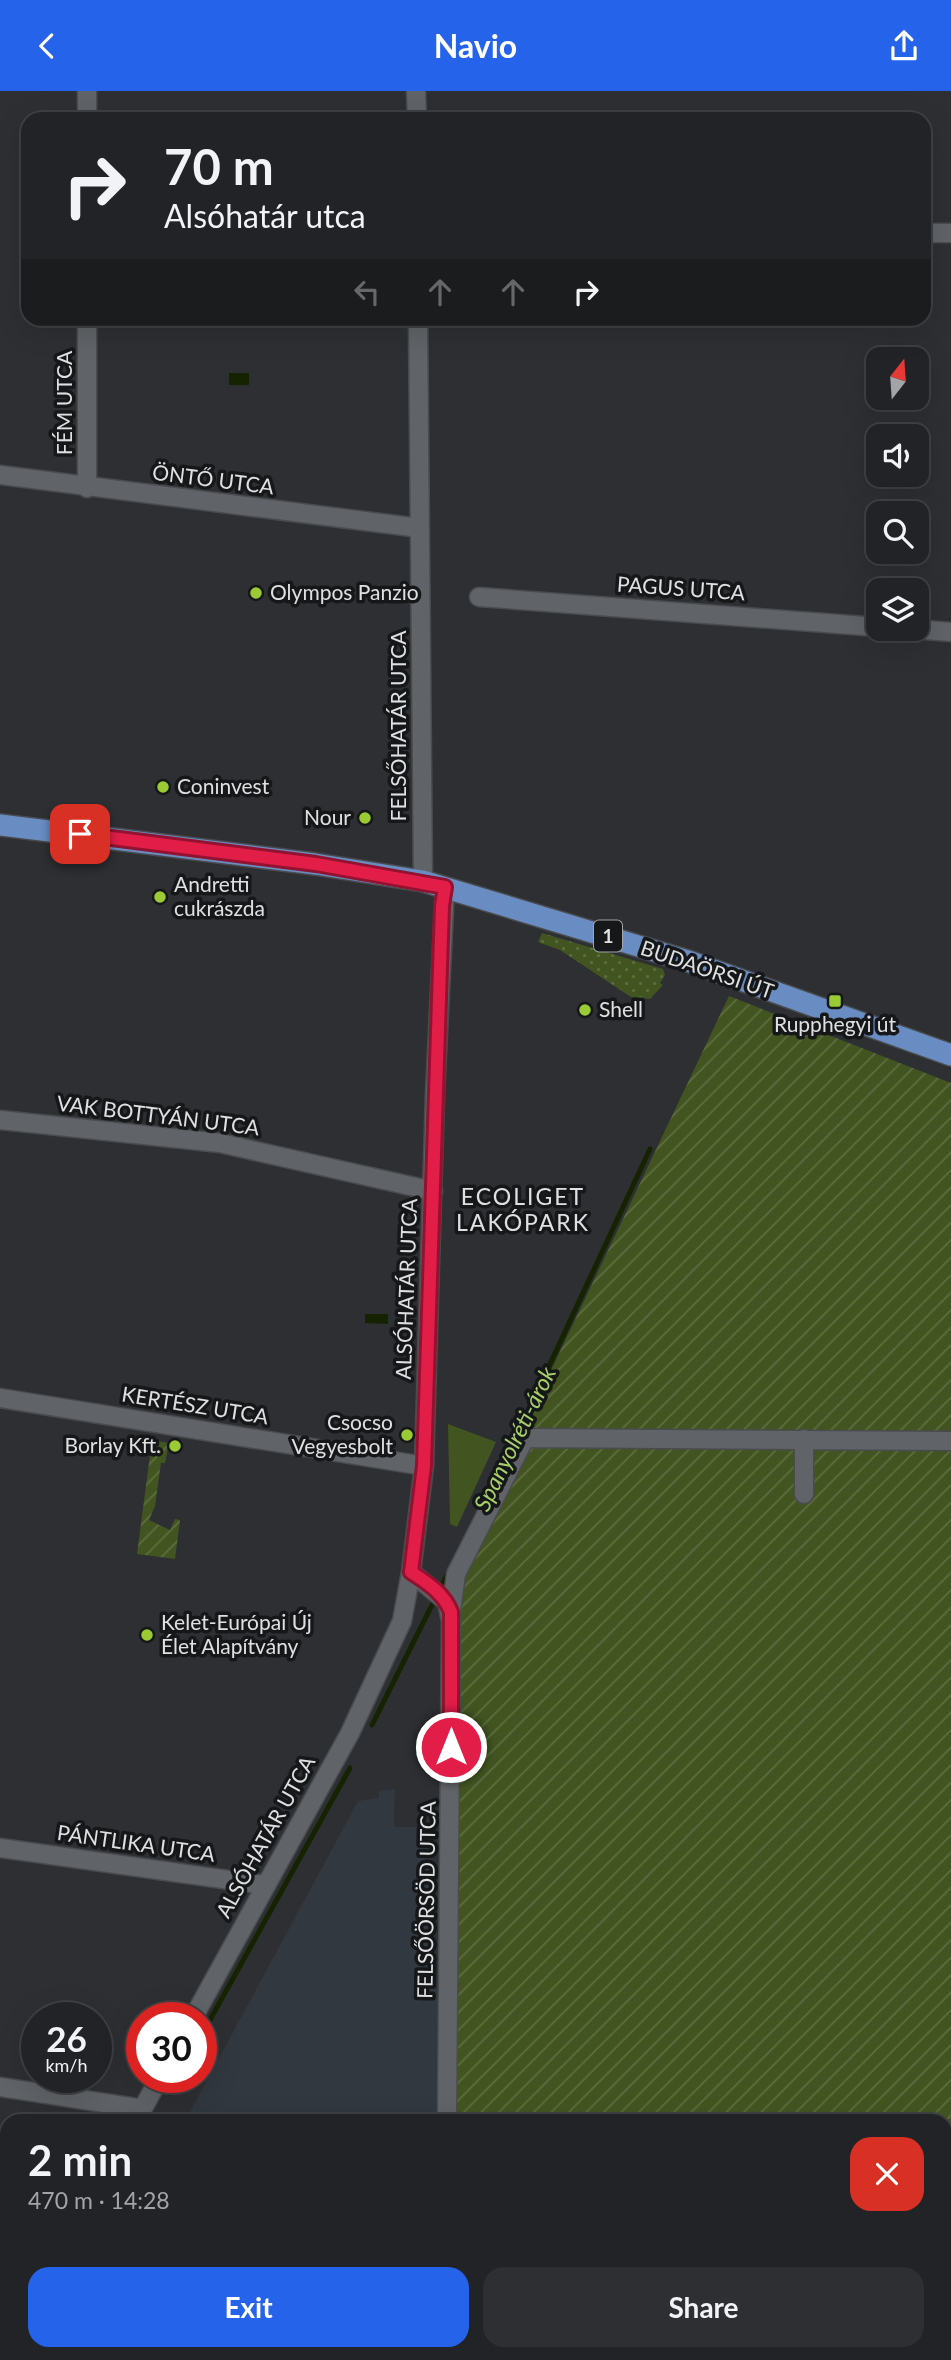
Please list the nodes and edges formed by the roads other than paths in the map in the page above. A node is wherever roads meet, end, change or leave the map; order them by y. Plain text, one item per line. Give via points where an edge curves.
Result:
1 (87, 91) edge
2 (416, 91) edge
3 (87, 112) edge
4 (416, 112) edge
5 (931, 233) edge
6 (951, 233) edge
7 (87, 326) edge
8 (418, 326) edge
9 (0, 475) edge
10 (87, 488) junction
11 (420, 528) junction
12 (479, 597) dead end
13 (866, 626) edge
14 (929, 630) edge
15 (951, 632) edge
16 (0, 825) edge
17 (423, 881) junction
18 (453, 889) junction
19 (951, 1055) edge
20 (0, 1120) edge
21 (433, 1191) junction
22 (0, 1398) edge
23 (804, 1439) junction
24 (951, 1441) edge
25 (424, 1466) junction
26 (804, 1494) dead end
27 (411, 1572) junction
28 (449, 1607) junction
29 (0, 1848) edge
30 (265, 1885) junction
31 (202, 2002) edge
32 (0, 2087) edge
33 (152, 2093) edge
34 (127, 2114) edge
35 (142, 2114) edge
36 (447, 2114) edge

1 - 3 street
2 - 4 street
5 - 6 street
7 - 10 street, FÉM UTCA
8 - 11 street, FELSŐHATÁR UTCA
9 - 10 street, ÖNTŐ UTCA
10 - 11 street, ÖNTŐ UTCA
11 - 17 street, FELSŐHATÁR UTCA
12 - 13 street, PAGUS UTCA
14 - 15 street
16 - 17 main road, 1
17 - 18 main road, 1
18 - 19 main road, BUDAÖRSI ÚT / 1 via 688,961
18 - 21 street, ALSÓHATÁR UTCA via 442,906
20 - 21 street, VAK BOTTYÁN UTCA via 220,1143
21 - 25 street, ALSÓHATÁR UTCA
22 - 25 street, KERTÉSZ UTCA
23 - 24 street
23 - 26 street
23 - 28 street via 525,1438 456,1574
25 - 27 street, ALSÓHATÁR UTCA
27 - 28 street via 432,1586
27 - 30 street, ALSÓHATÁR UTCA via 402,1621 391,1646 350,1733
28 - 36 street, FELSŐÖRSÖD UTCA
29 - 30 street, PÁNTLIKA UTCA
30 - 31 street, ALSÓHATÁR UTCA
32 - 34 street
33 - 35 street

